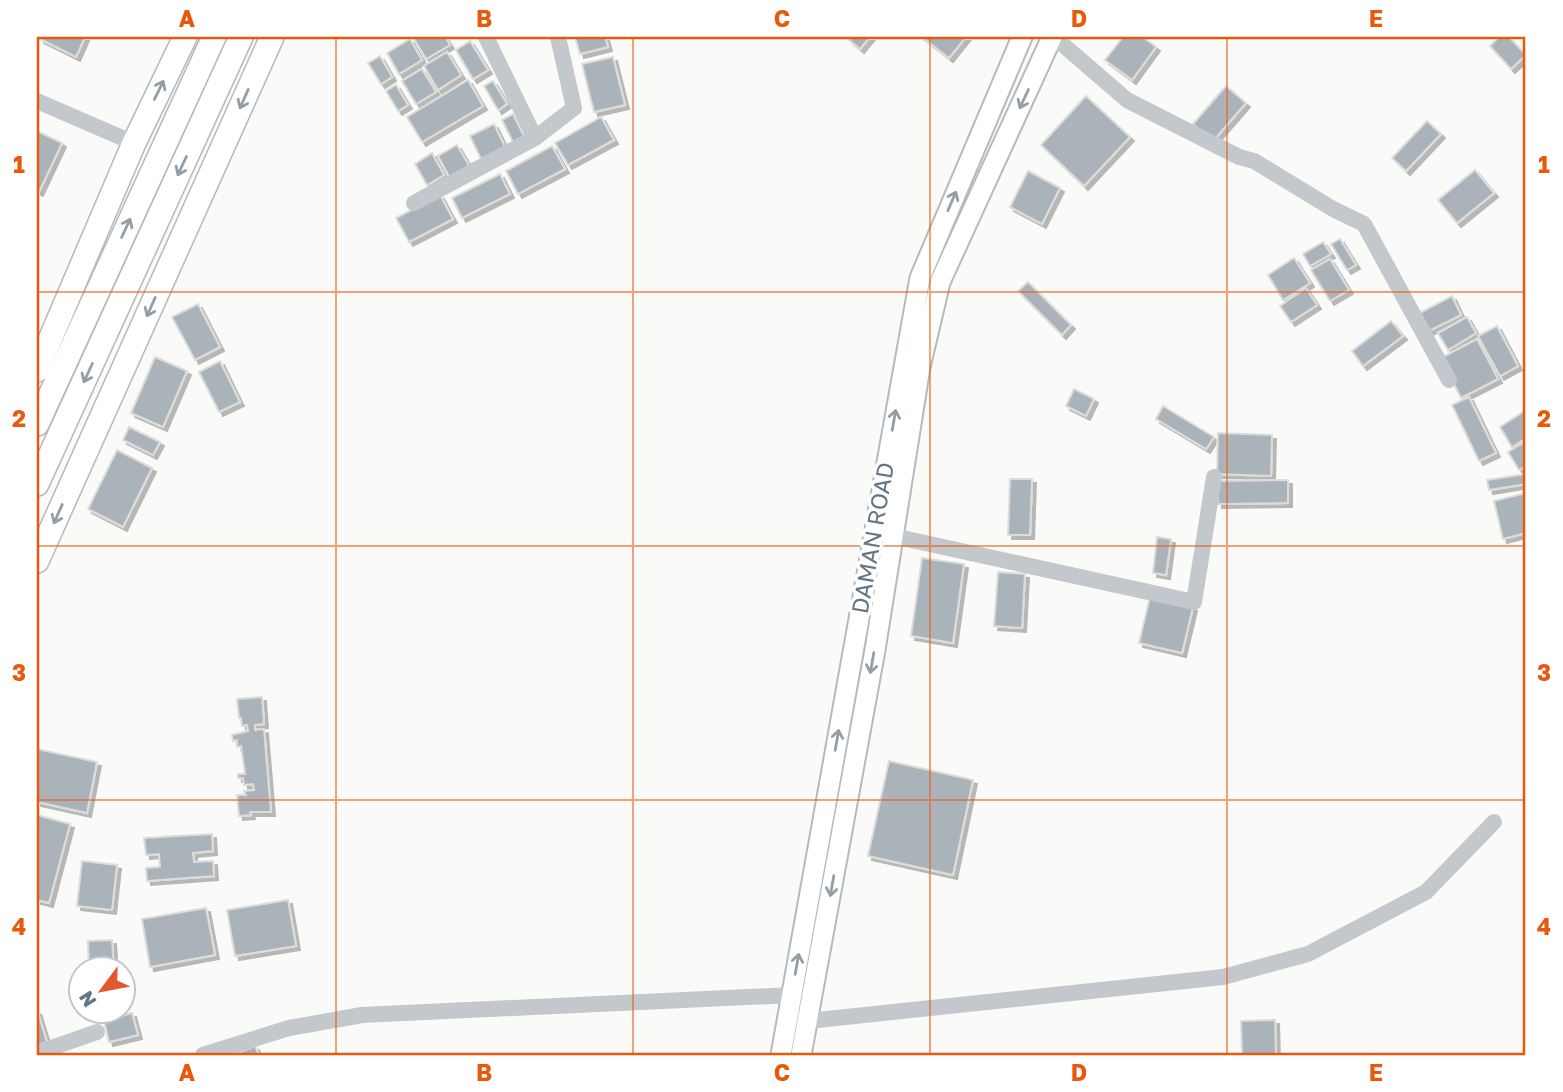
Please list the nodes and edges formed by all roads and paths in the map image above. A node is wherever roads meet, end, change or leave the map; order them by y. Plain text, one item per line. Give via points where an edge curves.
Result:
1 (185, 37) edge
2 (214, 37) edge
3 (241, 37) edge
4 (272, 37) edge
5 (486, 37) edge
6 (558, 37) edge
7 (1022, 37) edge
8 (1053, 37) edge
9 (37, 101) edge
10 (536, 138) junction
11 (134, 144) junction
12 (414, 203) dead end
13 (37, 370) edge
14 (1449, 380) dead end
15 (37, 424) edge
16 (1214, 477) dead end
17 (37, 484) edge
18 (884, 534) junction
19 (37, 561) edge
20 (1494, 822) dead end
21 (792, 995) junction
22 (788, 1015) junction
23 (808, 1021) junction
24 (97, 1032) dead end
25 (37, 1053) edge
26 (202, 1055) edge
27 (781, 1055) edge
28 (801, 1055) edge

11 -> 1 highway
15 -> 2 highway
3 -> 17 highway
4 -> 19 highway
5 - 10 street
6 - 10 street via 574,108
18 -> 7 main road, DAMAN ROAD via 920,278
8 - 14 street via 1127,100 1254,161 1364,224
8 -> 18 main road via 940,282
9 - 11 street
10 - 12 street
11 - 13 highway
16 - 18 street via 1194,602
21 -> 18 main road, DAMAN ROAD
18 -> 23 main road
20 - 23 street via 1426,892 1308,954 1223,977
21 - 22 main road, DAMAN ROAD
21 - 26 street via 362,1015 289,1028
22 - 23 street
22 - 27 main road, DAMAN ROAD
23 - 28 main road
24 - 25 street

